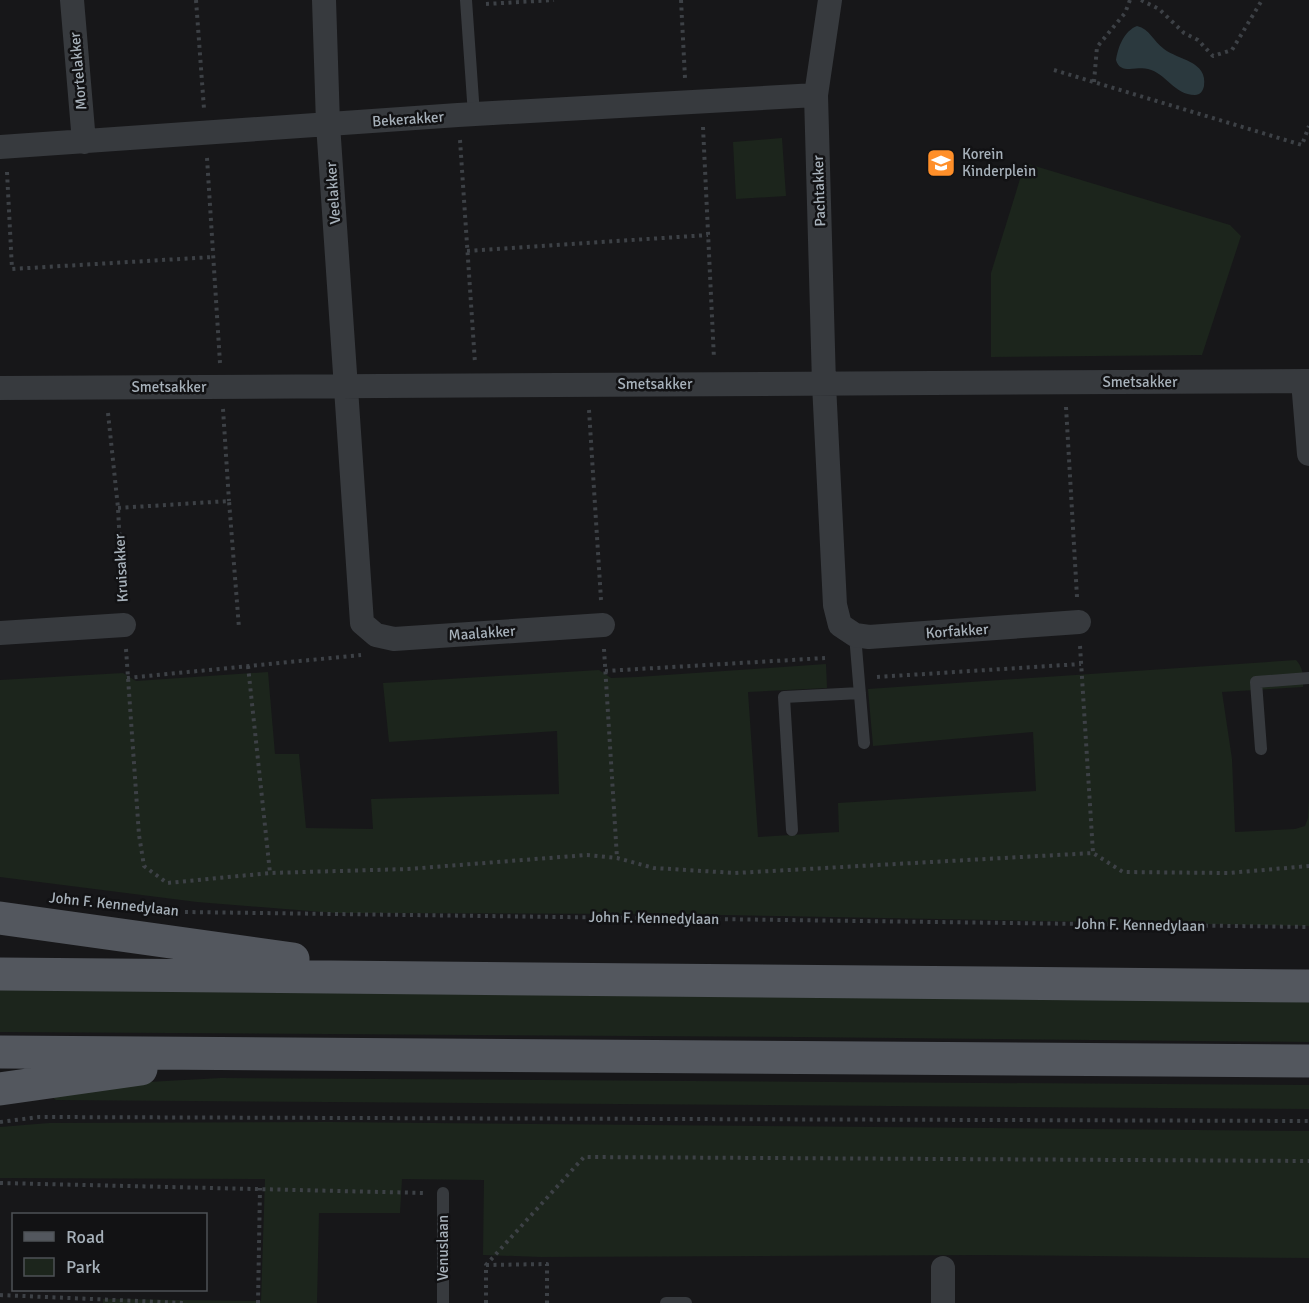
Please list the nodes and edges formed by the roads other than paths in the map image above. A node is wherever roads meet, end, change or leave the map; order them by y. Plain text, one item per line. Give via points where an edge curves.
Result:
1 (72, 0) edge
2 (324, 0) edge
3 (830, 0) edge
4 (466, 3) edge
5 (816, 95) junction
6 (466, 115) junction
7 (328, 124) junction
8 (84, 142) junction
9 (3, 147) edge
10 (1306, 381) edge
11 (824, 384) junction
12 (346, 386) junction
13 (0, 388) edge
14 (1309, 454) edge
15 (1079, 622) road end
16 (124, 625) road end
17 (603, 625) road end
18 (0, 633) edge
19 (855, 646) junction
20 (1309, 678) edge
21 (860, 693) junction
22 (864, 743) dead end
23 (1261, 749) dead end
24 (792, 830) dead end
25 (0, 918) edge
26 (0, 974) edge
27 (389, 977) junction
28 (1309, 986) edge
29 (0, 1052) edge
30 (237, 1052) junction
31 (1309, 1061) edge
32 (0, 1089) edge
33 (442, 1193) road end
34 (943, 1268) dead end
35 (443, 1303) edge
36 (666, 1303) edge
37 (686, 1303) edge
38 (943, 1303) edge

1 - 8 street, Mortelakker
2 - 7 street, Veelakker
3 - 5 street, Pachtakker
4 - 6 lane
5 - 6 street, Bekerakker
5 - 11 street, Pachtakker
6 - 7 street, Bekerakker
7 - 8 street, Bekerakker
7 - 12 street, Veelakker
8 - 9 street, Bekerakker
10 - 11 street, Smetsakker
10 - 14 street
11 - 12 street, Smetsakker
11 - 19 street via 835,606 840,625
12 - 13 street, Smetsakker
12 - 17 street, Maalakker via 362,622 376,635 394,639
15 - 19 street, Korfakker via 869,638
16 - 18 street
19 - 21 lane
20 - 23 lane via 1256,682
21 - 22 lane
21 - 24 lane via 784,697
25 - 27 main road via 316,962
26 - 27 main road
27 - 28 main road
29 - 30 main road
30 - 31 main road
30 - 32 main road
33 - 35 lane, Venuslaan
34 - 38 street
36 - 37 lane

